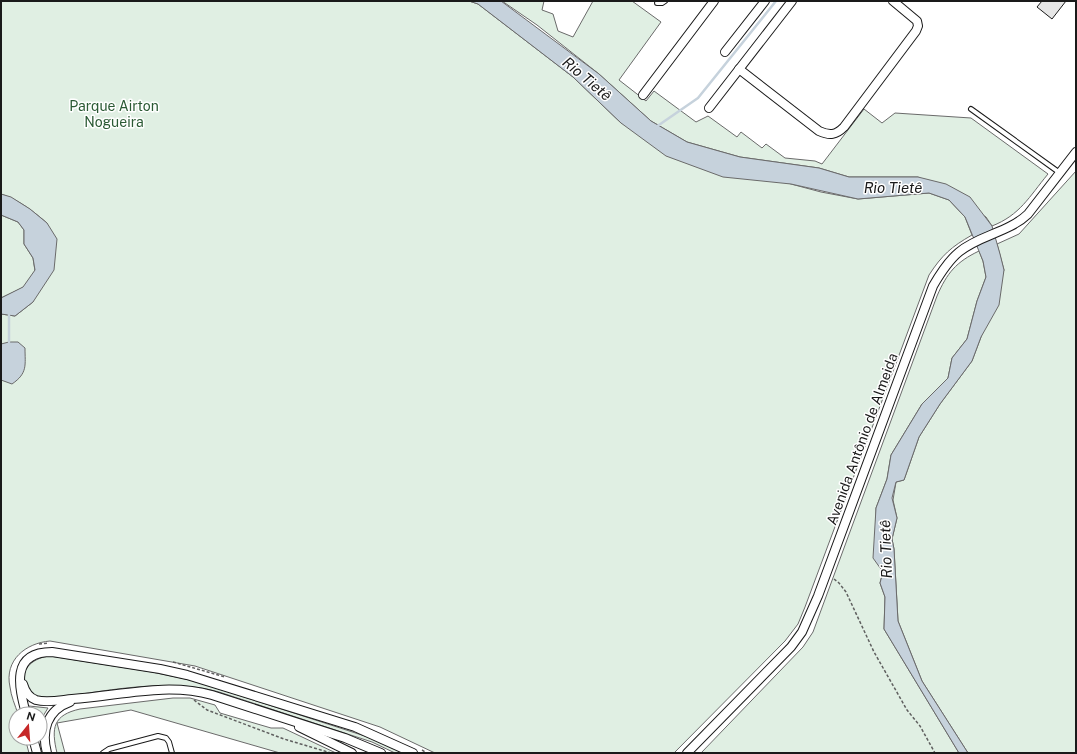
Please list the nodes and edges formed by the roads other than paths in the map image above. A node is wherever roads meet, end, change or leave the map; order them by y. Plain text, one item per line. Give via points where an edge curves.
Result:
1 (665, 1) edge
2 (714, 1) edge
3 (765, 1) edge
4 (792, 1) edge
5 (893, 1) edge
6 (657, 3) dead end
7 (725, 52) dead end
8 (739, 69) junction
9 (643, 95) dead end
10 (709, 108) dead end
11 (971, 109) dead end
12 (1076, 152) edge
13 (1060, 173) junction
14 (22, 669) junction
15 (85, 698) junction
16 (24, 706) edge
17 (275, 715) junction
18 (47, 753) edge
19 (103, 753) edge
20 (172, 753) edge
21 (352, 753) edge
22 (381, 753) edge
23 (413, 753) edge
24 (687, 753) edge

1 - 6 lane
2 - 9 street
3 - 7 street
4 - 8 street
5 - 8 street via 917,21 916,31 844,127 833,135 819,131
8 - 10 street
11 - 13 lane
12 - 13 street, Avenida Antônio de Almeida
13 - 24 street, Avenida Antônio de Almeida via 1028,214 1012,227 959,252 933,286 802,632 791,647
14 - 15 street via 25,691 34,699 46,701
14 - 16 street via 18,681
14 - 23 street via 32,656 41,652 52,652 160,669 187,675 355,728
15 - 17 street via 176,688 205,693
15 - 18 street via 58,707 48,719 44,733
17 - 21 street
17 - 22 street
19 - 20 lane via 109,749 158,736 166,738

